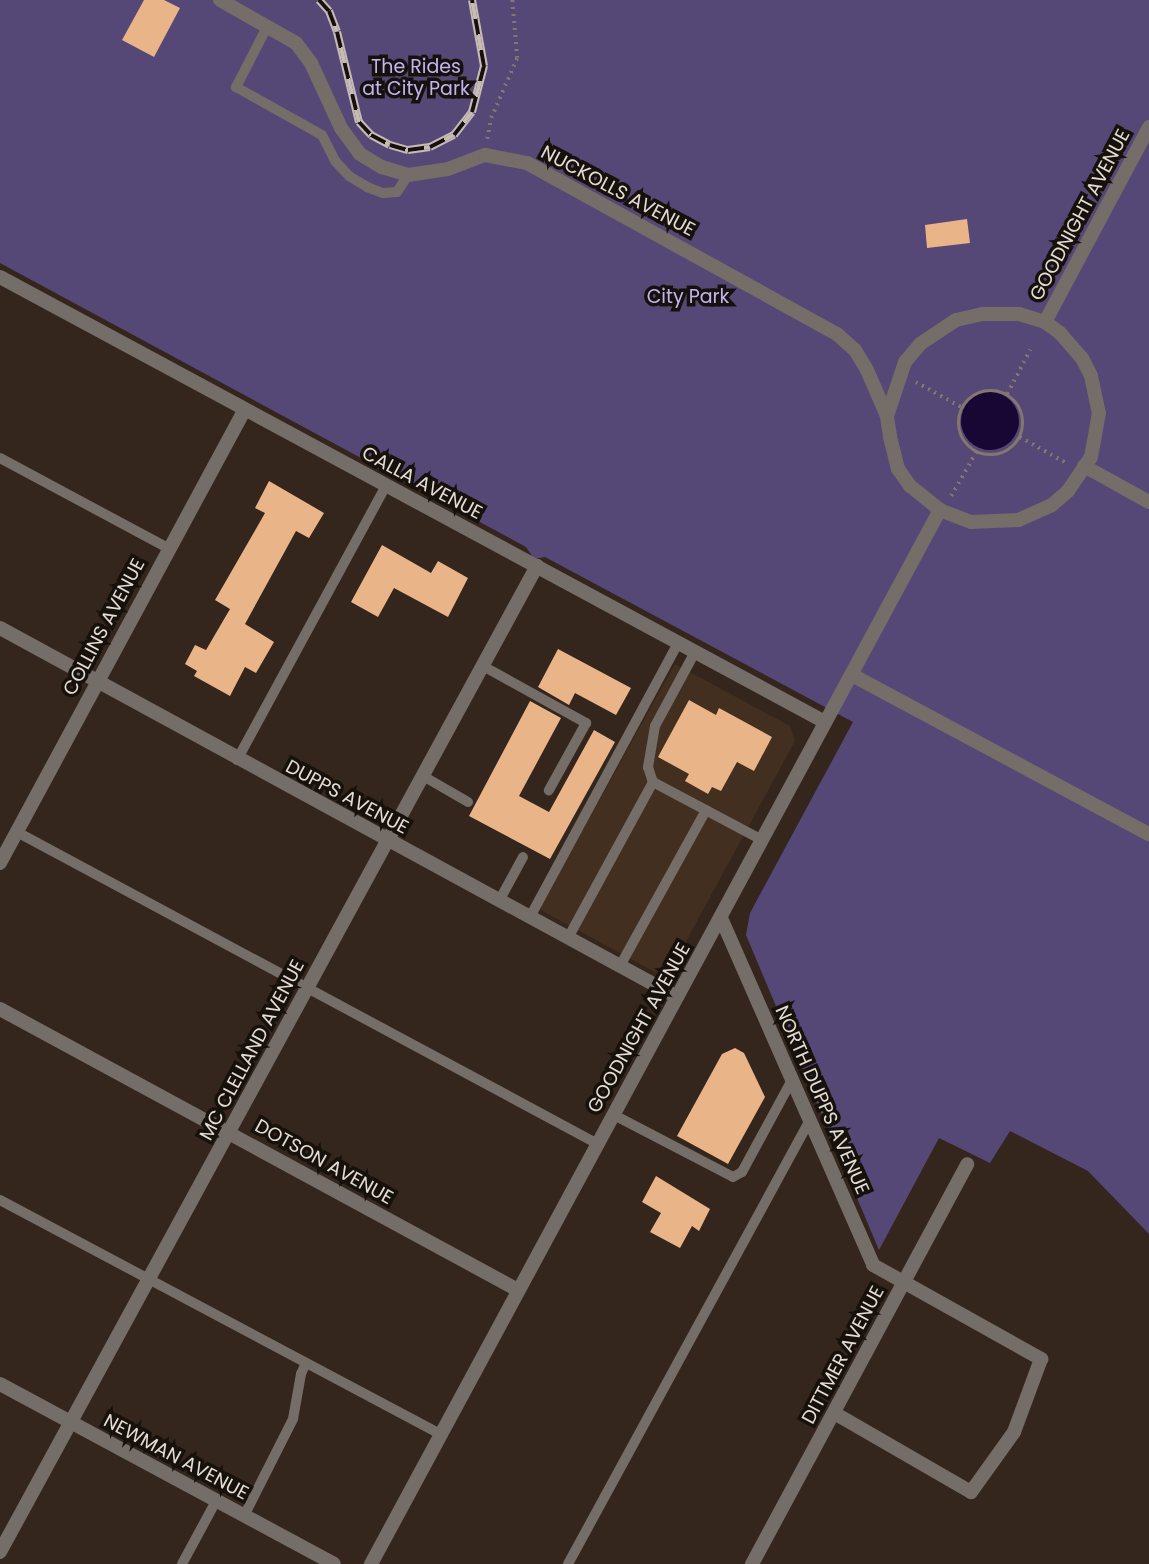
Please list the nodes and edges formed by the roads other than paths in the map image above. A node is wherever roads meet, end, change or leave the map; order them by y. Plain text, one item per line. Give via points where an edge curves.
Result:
1 (220, 0) edge
2 (267, 27) junction
3 (1149, 127) edge
4 (1135, 152) junction
5 (1149, 162) edge
6 (408, 176) junction
7 (0, 277) edge
8 (1045, 322) junction
9 (244, 411) junction
10 (887, 416) junction
11 (0, 458) edge
12 (1077, 465) junction
13 (386, 486) junction
14 (1149, 502) edge
15 (944, 506) junction
16 (168, 548) junction
17 (537, 566) junction
18 (0, 628) edge
19 (678, 643) junction
20 (695, 652) junction
21 (483, 666) junction
22 (852, 675) junction
23 (97, 680) junction
24 (638, 716) junction
25 (825, 722) junction
26 (655, 726) junction
27 (237, 760) junction
28 (423, 776) junction
29 (653, 782) junction
30 (549, 790) dead end
31 (468, 802) dead end
32 (706, 810) junction
33 (17, 832) junction
34 (1149, 834) edge
35 (388, 840) junction
36 (762, 840) junction
37 (523, 858) dead end
38 (0, 863) edge
39 (499, 901) junction
40 (530, 917) junction
41 (721, 918) junction
42 (568, 938) junction
43 (620, 966) junction
44 (307, 989) junction
45 (677, 997) junction
46 (0, 1009) edge
47 (792, 1080) junction
48 (614, 1115) junction
49 (810, 1120) junction
50 (229, 1133) junction
51 (598, 1144) junction
52 (967, 1164) dead end
53 (0, 1200) edge
54 (149, 1279) junction
55 (903, 1284) junction
56 (518, 1290) junction
57 (306, 1363) junction
58 (0, 1384) edge
59 (834, 1413) junction
60 (70, 1422) junction
61 (441, 1434) junction
62 (216, 1501) junction
63 (244, 1516) junction
64 (0, 1552) edge
65 (182, 1564) edge
66 (334, 1564) edge
67 (371, 1564) edge
68 (568, 1564) edge
69 (752, 1564) edge

1 - 2 street
2 - 6 street via 296,43 311,63 341,128 360,155
2 - 6 lane via 236,87 322,135 336,162 367,187 397,192
3 - 4 street, GOODNIGHT AVENUE
4 - 5 street
4 - 8 street, GOODNIGHT AVENUE
6 - 10 street, NUCKOLLS AVENUE via 448,169 485,155 527,163 837,334 855,350
7 - 9 street, CALLA AVENUE
8 - 10 street via 1019,314 956,320 920,344 905,362
8 - 12 street, NUCKOLLS AVENUE via 1082,358 1091,376 1099,413 1091,457
9 - 13 street, CALLA AVENUE
9 - 16 street, COLLINS AVENUE
10 - 15 street, NUCKOLLS AVENUE via 898,469 910,486
11 - 16 lane
12 - 14 street
12 - 15 street, NUCKOLLS AVENUE via 1068,491 1052,505 1018,520 971,522
13 - 17 street, CALLA AVENUE
13 - 27 lane
15 - 22 street, GOODNIGHT AVENUE
16 - 23 street, COLLINS AVENUE
17 - 19 street, CALLA AVENUE
17 - 21 street, MC CLELLAND AVENUE
18 - 23 street, DUPPS AVENUE
19 - 20 street, CALLA AVENUE
19 - 24 lane
20 - 25 street, CALLA AVENUE
20 - 26 lane
21 - 28 street, MC CLELLAND AVENUE
21 - 30 lane via 586,723
22 - 25 street, GOODNIGHT AVENUE
22 - 34 street
23 - 27 street, DUPPS AVENUE
23 - 33 street, COLLINS AVENUE
24 - 26 lane
24 - 40 lane
25 - 36 street, GOODNIGHT AVENUE
26 - 29 lane via 648,767
27 - 35 street, DUPPS AVENUE
28 - 31 lane
28 - 35 street, MC CLELLAND AVENUE
29 - 32 lane
29 - 42 lane
32 - 36 lane
32 - 43 lane
33 - 38 street, COLLINS AVENUE
33 - 44 lane
35 - 39 street, DUPPS AVENUE
35 - 44 street, MC CLELLAND AVENUE
36 - 41 street, GOODNIGHT AVENUE
37 - 39 lane
39 - 40 street, DUPPS AVENUE
40 - 42 street, DUPPS AVENUE
41 - 45 street, GOODNIGHT AVENUE
41 - 47 street, NORTH DUPPS AVENUE
42 - 43 street, DUPPS AVENUE
43 - 45 street, DUPPS AVENUE
44 - 50 street, MC CLELLAND AVENUE
44 - 51 lane
45 - 48 street, GOODNIGHT AVENUE
46 - 50 street, DOTSON AVENUE
47 - 48 lane via 738,1176 724,1174
47 - 49 street, NORTH DUPPS AVENUE
48 - 51 street, GOODNIGHT AVENUE
49 - 55 street, NORTH DUPPS AVENUE via 873,1265
49 - 68 lane
50 - 54 street, MC CLELLAND AVENUE
50 - 56 street, DOTSON AVENUE
51 - 56 street, GOODNIGHT AVENUE
52 - 55 street, DITTMER AVENUE
53 - 54 lane
54 - 57 lane
54 - 60 street, MC CLELLAND AVENUE
55 - 59 street, DITTMER AVENUE
55 - 59 street, NORTH DUPPS AVENUE via 1041,1359 1014,1432 971,1492
56 - 61 street, GOODNIGHT AVENUE
57 - 61 lane
57 - 63 lane via 293,1419
58 - 60 street, NEWMAN AVENUE
59 - 69 street, DITTMER AVENUE
60 - 62 street, NEWMAN AVENUE
60 - 64 street, MC CLELLAND AVENUE
61 - 67 street, GOODNIGHT AVENUE
62 - 63 street, NEWMAN AVENUE
62 - 65 lane
63 - 66 street, NEWMAN AVENUE

